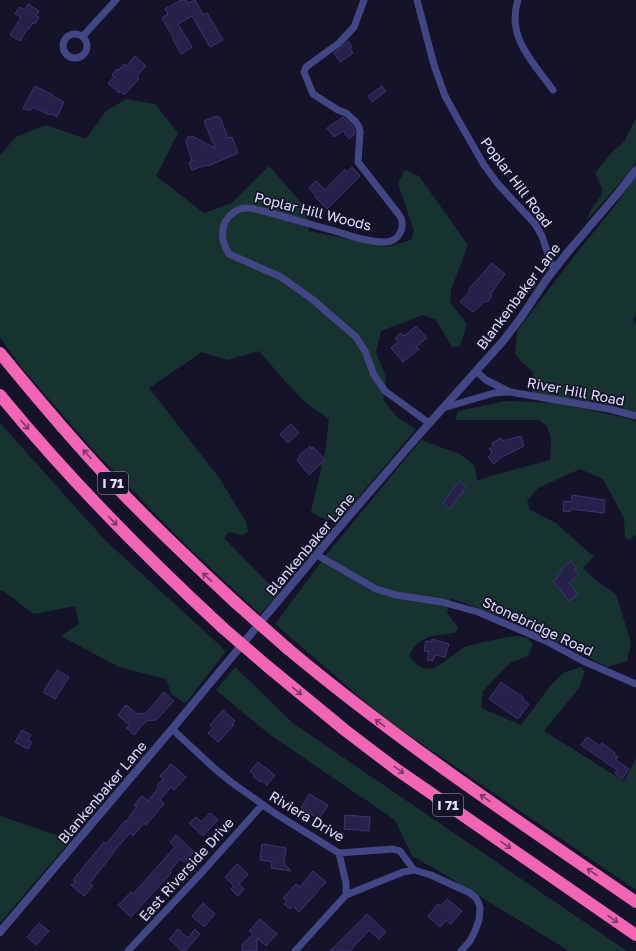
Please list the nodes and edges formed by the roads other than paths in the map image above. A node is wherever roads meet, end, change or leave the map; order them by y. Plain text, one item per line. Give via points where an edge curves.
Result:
1 (116, 0) edge
2 (364, 0) edge
3 (417, 0) edge
4 (518, 0) edge
5 (83, 36) dead end
6 (553, 90) dead end
7 (636, 170) edge
8 (554, 269) junction
9 (0, 354) edge
10 (476, 371) junction
11 (510, 392) junction
12 (0, 396) edge
13 (443, 408) junction
14 (636, 416) edge
15 (429, 423) junction
16 (317, 555) junction
17 (636, 684) edge
18 (172, 729) junction
19 (262, 804) junction
20 (339, 853) junction
21 (414, 870) junction
22 (346, 895) junction
23 (636, 902) edge
24 (0, 932) edge
25 (636, 935) edge
26 (128, 951) edge
27 (295, 951) edge
28 (461, 951) edge

1 - 5 street
2 - 15 street, Poplar Hill Woods via 354,27 339,43 306,67 304,72 313,94 346,113 359,127 358,162 400,216 402,230 393,240 387,242 362,239 246,207 228,218 222,232 223,240 229,254 281,277 312,299 356,337 365,351 374,375 385,391
3 - 8 street, Poplar Hill Road via 445,96 498,184 535,224
4 - 6 street via 514,20 516,33
7 - 8 street, Blankenbaker Lane
8 - 10 street, Blankenbaker Lane via 520,319
23 -> 9 highway, I 71, bridge via 436,764 288,648 194,564 112,482 48,412
10 - 11 street, River Hill Road via 486,380
10 - 13 street, Blankenbaker Lane
11 - 13 street, River Hill Road via 494,393
11 - 14 street, River Hill Road
12 -> 25 highway, I 71, bridge via 112,521 167,576 267,666 396,769
13 - 15 street, Blankenbaker Lane
15 - 16 street, Blankenbaker Lane
16 - 17 street, Stonebridge Road via 376,589 478,612
16 - 18 street, Blankenbaker Lane
18 - 19 street, Riviera Drive via 214,768
18 - 24 street, Blankenbaker Lane
19 - 20 street, Riviera Drive
19 - 26 street, East Riverside Drive
20 - 21 street, Riviera Drive via 392,849 400,851
20 - 22 street via 346,882
21 - 22 street via 402,872
21 - 28 street via 470,893 476,898 480,908 479,920 470,941
22 - 27 street

